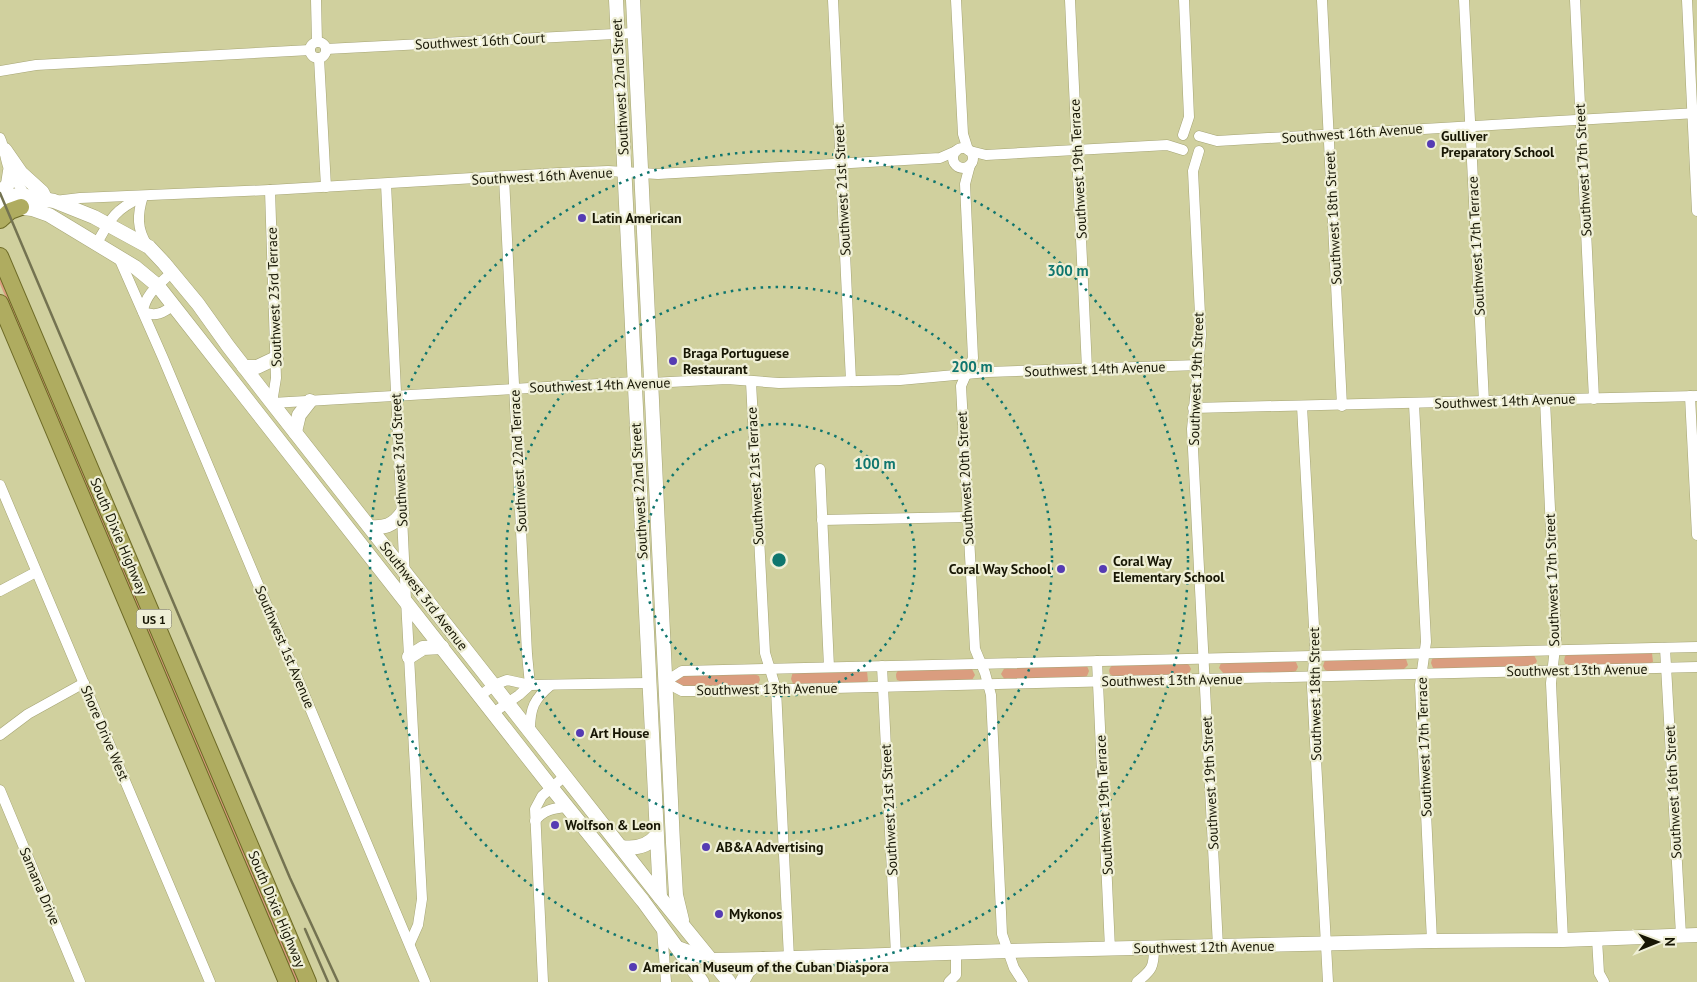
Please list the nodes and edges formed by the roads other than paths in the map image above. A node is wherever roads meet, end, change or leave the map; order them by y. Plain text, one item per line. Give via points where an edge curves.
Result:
1 (316, 0) edge
2 (616, 0) edge
3 (633, 0) edge
4 (833, 0) edge
5 (956, 0) edge
6 (1070, 0) edge
7 (1184, 0) edge
8 (1322, 0) edge
9 (1464, 0) edge
10 (1575, 0) edge
11 (1687, 0) edge
12 (634, 33) junction
13 (618, 34) junction
14 (314, 46) junction
15 (326, 49) junction
16 (319, 58) junction
17 (0, 65) edge
18 (24, 66) junction
19 (0, 71) edge
20 (1695, 113) edge
21 (1190, 118) junction
22 (1581, 119) junction
23 (1470, 125) junction
24 (1329, 134) junction
25 (1198, 135) junction
26 (1183, 136) junction
27 (1217, 141) junction
28 (3, 144) edge
29 (1167, 145) junction
30 (1077, 150) junction
31 (1199, 150) junction
32 (1184, 151) junction
33 (966, 155) junction
34 (941, 158) junction
35 (841, 164) junction
36 (957, 165) junction
37 (10, 171) junction
38 (1192, 171) junction
39 (624, 172) junction
40 (642, 174) junction
41 (504, 177) junction
42 (386, 184) junction
43 (965, 184) junction
44 (326, 187) junction
45 (270, 190) junction
46 (0, 195) edge
47 (143, 196) junction
48 (50, 200) junction
49 (26, 204) junction
50 (0, 205) edge
51 (1697, 211) edge
52 (0, 220) edge
53 (108, 224) junction
54 (97, 243) junction
55 (149, 247) junction
56 (117, 255) junction
57 (0, 256) edge
58 (172, 272) junction
59 (158, 286) junction
60 (0, 303) edge
61 (174, 305) junction
62 (143, 312) junction
63 (276, 358) junction
64 (1199, 365) junction
65 (244, 367) junction
66 (1087, 369) junction
67 (967, 374) junction
68 (851, 381) junction
69 (634, 382) junction
70 (750, 382) junction
71 (651, 383) junction
72 (514, 389) junction
73 (396, 396) junction
74 (1694, 396) edge
75 (1594, 399) junction
76 (1544, 400) junction
77 (310, 401) junction
78 (1484, 402) junction
79 (272, 403) junction
80 (1414, 404) junction
81 (1302, 406) junction
82 (1342, 406) junction
83 (1193, 408) junction
84 (259, 414) junction
85 (295, 432) junction
86 (820, 469) dead end
87 (0, 485) edge
88 (402, 513) junction
89 (967, 517) junction
90 (822, 520) junction
91 (370, 527) junction
92 (1697, 535) edge
93 (404, 571) junction
94 (36, 572) junction
95 (0, 591) edge
96 (406, 600) junction
97 (442, 647) junction
98 (1697, 647) edge
99 (1665, 648) junction
100 (1555, 650) junction
101 (1424, 654) junction
102 (1314, 656) junction
103 (409, 657) junction
104 (1204, 658) junction
105 (1097, 661) junction
106 (981, 664) junction
107 (882, 666) junction
108 (829, 667) junction
109 (1666, 667) junction
110 (1697, 667) edge
111 (769, 669) junction
112 (1552, 671) junction
113 (1422, 673) junction
114 (1313, 676) junction
115 (1205, 679) junction
116 (665, 682) junction
117 (1098, 682) junction
118 (84, 683) junction
119 (648, 683) junction
120 (988, 684) junction
121 (494, 685) junction
122 (530, 685) junction
123 (551, 685) junction
124 (882, 686) junction
125 (776, 689) junction
126 (480, 696) junction
127 (508, 702) junction
128 (493, 713) junction
129 (530, 730) junction
130 (0, 735) edge
131 (566, 776) junction
132 (551, 788) junction
133 (0, 790) edge
134 (567, 807) junction
135 (535, 820) junction
136 (656, 836) junction
137 (621, 847) junction
138 (660, 896) junction
139 (684, 925) junction
140 (662, 928) junction
141 (1697, 935) edge
142 (1681, 936) junction
143 (1597, 939) junction
144 (1563, 940) junction
145 (1432, 941) junction
146 (410, 943) junction
147 (1326, 944) junction
148 (676, 947) junction
149 (1218, 947) junction
150 (1154, 948) junction
151 (1110, 949) junction
152 (1007, 952) junction
153 (956, 954) junction
154 (896, 955) junction
155 (789, 958) junction
156 (763, 959) junction
157 (711, 960) junction
158 (80, 982) edge
159 (210, 982) edge
160 (287, 982) edge
161 (308, 982) edge
162 (425, 982) edge
163 (543, 982) edge
164 (666, 982) edge
165 (702, 982) edge
166 (729, 982) edge
167 (742, 982) edge
168 (949, 982) edge
169 (1023, 982) edge
170 (1137, 982) edge
171 (1328, 982) edge
172 (1604, 982) edge

1 - 14 street
2 - 13 main road, Southwest 22nd Street
3 - 12 main road, Southwest 22nd Street
4 - 35 street, Southwest 21st Street
5 - 33 street, Southwest 20th Street
6 - 30 street, Southwest 19th Terrace
7 - 21 street
8 - 24 street, Southwest 18th Street
9 - 23 street, Southwest 17th Terrace
10 - 22 street, Southwest 17th Street
11 - 20 street
12 - 13 street, Southwest 16th Court
12 - 40 main road, Southwest 22nd Street
13 - 15 street, Southwest 16th Court
13 - 39 main road, Southwest 22nd Street
14 - 15 street via 324,45
14 - 16 street via 313,56
14 - 18 street
15 - 16 street
16 - 44 street
17 - 18 street
18 - 19 street
20 - 22 street, Southwest 16th Avenue
20 - 51 street
21 - 25 street
21 - 26 street
22 - 23 street, Southwest 16th Avenue
22 - 75 street, Southwest 17th Street
23 - 24 street, Southwest 16th Avenue
23 - 78 street, Southwest 17th Terrace
24 - 27 street, Southwest 16th Avenue
24 - 82 street, Southwest 18th Street
25 - 26 street via 1190,132
25 - 27 street, Southwest 16th Avenue
25 - 31 street via 1202,142
26 - 29 street
26 - 32 street via 1180,144
27 - 31 street, Southwest 16th Avenue
28 - 37 street
28 - 48 main road via 21,173
29 - 30 street
29 - 32 street
30 - 33 street
30 - 66 street, Southwest 19th Terrace
31 - 32 street via 1192,154
31 - 38 street, Southwest 19th Street
32 - 38 street, Southwest 19th Street
33 - 34 street, Southwest 16th Avenue
33 - 36 street via 954,158
33 - 36 street via 964,168
33 - 43 street, Southwest 20th Street
34 - 35 street, Southwest 16th Avenue
34 - 36 street, Southwest 16th Avenue
35 - 40 street, Southwest 16th Avenue
35 - 68 street, Southwest 21st Street
36 - 43 street, Southwest 20th Street
37 - 46 main road via 8,184
37 - 49 street
38 - 64 street, Southwest 19th Street via 1201,334
39 - 40 street, Southwest 16th Avenue
39 - 41 street, Southwest 16th Avenue
39 - 69 main road, Southwest 22nd Street
40 - 71 main road, Southwest 22nd Street
41 - 42 street, Southwest 16th Avenue
41 - 72 street, Southwest 22nd Terrace
42 - 44 street, Southwest 16th Avenue
42 - 73 street, Southwest 23rd Street
43 - 67 street, Southwest 20th Street via 973,358
44 - 45 street, Southwest 16th Avenue
45 - 47 street, Southwest 16th Avenue
45 - 63 street, Southwest 23rd Terrace
46 - 49 main road, Southwest 16th Avenue
47 - 48 street, Southwest 16th Avenue
47 - 53 street, Southwest 16th Avenue via 120,209
47 - 55 street via 138,223
48 - 49 main road, Southwest 16th Avenue
48 - 53 main road, Southwest 16th Avenue
49 - 50 main road, Southwest 16th Avenue
49 - 52 highway
49 - 54 main road, Southwest 16th Avenue
53 - 54 street, Southwest 16th Avenue
53 - 55 main road, Southwest 3rd Avenue
54 - 56 main road, Southwest 3rd Avenue
55 - 58 main road, Southwest 3rd Avenue
56 - 59 main road, Southwest 3rd Avenue
56 - 62 street, Southwest 1st Avenue
57 - 161 highway, South Dixie Highway / US 1
58 - 59 street
58 - 65 main road, Southwest 3rd Avenue
59 - 61 main road, Southwest 3rd Avenue
59 - 62 street via 145,300
60 - 160 highway, South Dixie Highway / US 1
61 - 62 street via 158,315
61 - 84 main road, Southwest 3rd Avenue
62 - 146 street, Southwest 1st Avenue
63 - 65 main road via 257,367
63 - 79 street, Southwest 23rd Terrace
64 - 66 street, Southwest 14th Avenue
64 - 83 street, Southwest 19th Street
65 - 79 main road, Southwest 3rd Avenue
66 - 67 street, Southwest 14th Avenue
67 - 68 street, Southwest 14th Avenue
67 - 89 street, Southwest 20th Street via 961,386
68 - 70 street, Southwest 14th Avenue
69 - 71 street, Southwest 14th Avenue
69 - 72 street, Southwest 14th Avenue
69 - 119 main road, Southwest 22nd Street
70 - 71 street, Southwest 14th Avenue via 727,379
70 - 111 street, Southwest 21st Terrace via 765,653
71 - 116 main road, Southwest 22nd Street
72 - 73 street, Southwest 14th Avenue
72 - 122 street, Southwest 22nd Terrace
73 - 77 street, Southwest 14th Avenue
73 - 88 street, Southwest 23rd Street
74 - 75 street, Southwest 14th Avenue
74 - 92 street
75 - 76 street, Southwest 14th Avenue
76 - 78 street, Southwest 14th Avenue
76 - 100 street, Southwest 17th Street
77 - 79 street, Southwest 14th Avenue
77 - 85 main road via 299,415
78 - 80 street, Southwest 14th Avenue
79 - 84 main road
79 - 85 main road, Southwest 3rd Avenue
80 - 82 street, Southwest 14th Avenue
80 - 101 street, Southwest 17th Terrace
81 - 82 street, Southwest 14th Avenue
81 - 83 street, Southwest 14th Avenue
81 - 102 street, Southwest 18th Street
83 - 104 street, Southwest 19th Street
84 - 96 main road, Southwest 3rd Avenue
85 - 91 main road, Southwest 3rd Avenue
86 - 90 street
87 - 94 street, Shore Drive West
88 - 91 main road via 389,526
88 - 93 street, Southwest 23rd Street
89 - 90 street
89 - 106 street, Southwest 20th Street via 975,649
90 - 108 street
91 - 93 main road, Southwest 3rd Avenue
93 - 96 street, Southwest 23rd Street
93 - 121 main road, Southwest 3rd Avenue
94 - 95 street
94 - 118 street, Shore Drive West
96 - 97 main road, Southwest 3rd Avenue
96 - 103 street, Southwest 23rd Street
97 - 103 main road via 423,648
97 - 126 main road, Southwest 3rd Avenue
98 - 99 street, Southwest 13th Avenue
99 - 100 street, Southwest 13th Avenue
99 - 109 street, Southwest 16th Street
100 - 101 street, Southwest 13th Avenue
100 - 112 street, Southwest 17th Street
101 - 102 street, Southwest 13th Avenue
101 - 113 street, Southwest 17th Terrace
102 - 104 street, Southwest 13th Avenue
102 - 114 street, Southwest 18th Street
103 - 146 street, Southwest 23rd Street via 422,899 418,925
104 - 105 street, Southwest 13th Avenue
104 - 115 street, Southwest 19th Street
105 - 106 street, Southwest 13th Avenue
105 - 117 street, Southwest 19th Terrace
106 - 107 street, Southwest 13th Avenue
106 - 120 street, Southwest 20th Street
107 - 108 street, Southwest 13th Avenue
107 - 124 street, Southwest 21st Street
108 - 111 street, Southwest 13th Avenue
109 - 110 street, Southwest 13th Avenue
109 - 112 street, Southwest 13th Avenue
109 - 142 street, Southwest 16th Street
111 - 116 street, Southwest 13th Avenue via 682,671
111 - 125 street, Southwest 21st Terrace
112 - 113 street, Southwest 13th Avenue
112 - 144 street, Southwest 17th Street
113 - 114 street, Southwest 13th Avenue
113 - 145 street, Southwest 17th Terrace
114 - 115 street, Southwest 13th Avenue
114 - 147 street, Southwest 18th Street
115 - 117 street, Southwest 13th Avenue
115 - 149 street, Southwest 19th Street
116 - 125 street, Southwest 13th Avenue via 682,691
116 - 139 main road, Southwest 22nd Street via 676,895
117 - 120 street, Southwest 13th Avenue
117 - 151 street, Southwest 19th Terrace
118 - 130 street via 28,714
118 - 159 street, Shore Drive West
119 - 123 street
119 - 136 main road, Southwest 22nd Street
120 - 124 street, Southwest 13th Avenue
120 - 152 street, Southwest 20th Street via 1002,934
121 - 122 street via 507,680
121 - 126 street
121 - 127 main road, Southwest 3rd Avenue
122 - 123 street
122 - 127 street
123 - 129 street via 533,706
124 - 125 street, Southwest 13th Avenue
124 - 154 street, Southwest 21st Street
125 - 155 street, Southwest 21st Terrace
126 - 128 main road, Southwest 3rd Avenue
127 - 128 street
127 - 129 main road, Southwest 3rd Avenue
128 - 132 main road, Southwest 3rd Avenue
129 - 131 main road, Southwest 3rd Avenue
131 - 132 street
131 - 137 main road, Southwest 3rd Avenue
132 - 134 main road, Southwest 3rd Avenue
132 - 135 street via 538,802
133 - 158 street, Samana Drive
134 - 135 street via 545,811
134 - 140 main road, Southwest 3rd Avenue
135 - 163 street
136 - 137 main road via 652,842 639,847
136 - 138 main road, Southwest 22nd Street
137 - 138 main road, Southwest 3rd Avenue
138 - 139 main road, Southwest 3rd Avenue
138 - 140 main road, Southwest 22nd Street
139 - 157 main road, Southwest 3rd Avenue
140 - 148 main road, Southwest 3rd Avenue
140 - 164 street, Southwest 22nd Street
141 - 142 main road, Southwest 12th Avenue
142 - 143 main road, Southwest 12th Avenue
143 - 144 main road, Southwest 12th Avenue
143 - 172 street via 1598,973
144 - 145 main road, Southwest 12th Avenue
145 - 147 main road, Southwest 12th Avenue
146 - 162 street, Southwest 1st Avenue
147 - 149 main road, Southwest 12th Avenue
147 - 171 street, Southwest 18th Street
148 - 157 main road
148 - 165 main road, Southwest 3rd Avenue
149 - 150 main road, Southwest 12th Avenue
150 - 151 main road, Southwest 12th Avenue
150 - 170 street via 1151,970
151 - 152 main road, Southwest 12th Avenue
152 - 153 main road, Southwest 12th Avenue
152 - 169 street, Southwest 20th Street
153 - 154 main road, Southwest 12th Avenue
153 - 168 street via 956,975
154 - 155 main road, Southwest 12th Avenue
155 - 156 main road, Southwest 12th Avenue
156 - 157 main road, Southwest 12th Avenue
156 - 167 main road via 748,971
157 - 166 main road, Southwest 3rd Avenue

